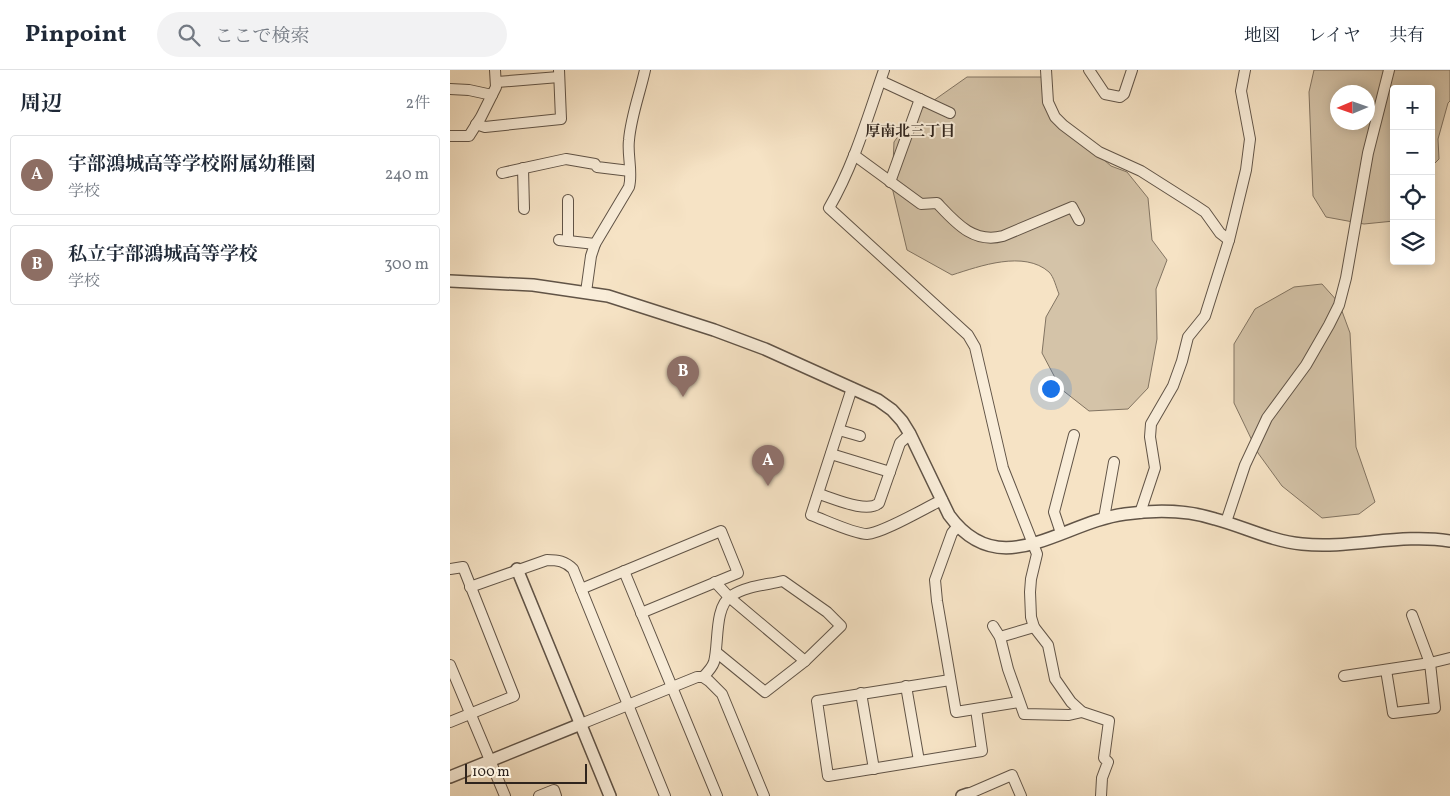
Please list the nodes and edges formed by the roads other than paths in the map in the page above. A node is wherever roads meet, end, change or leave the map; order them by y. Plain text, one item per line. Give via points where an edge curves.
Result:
1 (495, 70) edge
2 (645, 70) edge
3 (884, 70) edge
4 (1046, 70) edge
5 (1089, 70) edge
6 (1132, 70) edge
7 (1245, 70) edge
8 (1389, 70) edge
9 (559, 73) edge
10 (881, 81) junction
11 (497, 82) junction
12 (450, 89) edge
13 (492, 95) junction
14 (920, 99) junction
15 (950, 113) dead end
16 (476, 124) junction
17 (450, 136) edge
18 (854, 155) junction
19 (523, 168) junction
20 (630, 171) junction
21 (502, 173) dead end
22 (890, 182) junction
23 (568, 200) dead end
24 (524, 209) dead end
25 (1079, 220) dead end
26 (1229, 240) junction
27 (595, 244) junction
28 (450, 282) edge
29 (586, 292) junction
30 (852, 388) junction
31 (839, 430) junction
32 (910, 434) junction
33 (1074, 435) dead end
34 (860, 436) dead end
35 (831, 454) junction
36 (1114, 462) dead end
37 (890, 472) junction
38 (818, 494) junction
39 (942, 500) junction
40 (1140, 513) junction
41 (1104, 518) junction
42 (1226, 522) junction
43 (958, 526) junction
44 (1061, 533) junction
45 (1450, 541) edge
46 (1033, 543) junction
47 (450, 569) edge
48 (517, 569) junction
49 (624, 571) junction
50 (715, 582) junction
51 (470, 587) junction
52 (581, 589) junction
53 (729, 597) junction
54 (642, 613) junction
55 (1412, 615) dead end
56 (993, 626) dead end
57 (1034, 627) junction
58 (1000, 637) junction
59 (716, 652) junction
60 (1450, 658) edge
61 (805, 660) junction
62 (1430, 664) junction
63 (450, 665) edge
64 (1386, 670) junction
65 (1344, 676) dead end
66 (703, 677) junction
67 (950, 680) junction
68 (906, 686) junction
69 (672, 687) junction
70 (861, 693) junction
71 (1020, 702) junction
72 (627, 705) junction
73 (976, 709) junction
74 (1082, 712) junction
75 (470, 714) junction
76 (450, 722) edge
77 (581, 724) junction
78 (491, 761) junction
79 (919, 762) junction
80 (874, 769) junction
81 (450, 777) edge
82 (966, 795) edge
83 (505, 796) edge
84 (539, 796) edge
85 (556, 796) edge
86 (610, 796) edge
87 (665, 796) edge
88 (717, 796) edge
89 (764, 796) edge
90 (1021, 796) edge
91 (1101, 796) edge

1 - 11 street
2 - 20 street via 629,138
3 - 10 street
4 - 26 street via 1048,102 1055,117 1099,152 1141,171 1205,212
5 - 6 street via 1104,94 1120,98
7 - 26 street via 1241,91 1249,150
8 - 42 street via 1368,154 1339,305 1306,365 1267,418 1245,465
9 - 11 street
9 - 16 street via 560,119 484,127
10 - 14 street
10 - 18 street
11 - 13 street
12 - 13 street
13 - 16 street
14 - 15 street
14 - 22 street
16 - 17 street via 469,136
18 - 22 street
18 - 46 street via 829,208 973,342 1003,468
19 - 20 street via 566,159
19 - 21 street
19 - 24 street
20 - 27 street via 629,187
22 - 25 street via 921,204 938,203 964,230 982,238 1003,236 1072,207
23 - 27 street via 564,240
26 - 40 street via 1206,316 1188,337 1172,386 1151,424 1156,468
27 - 29 street
28 - 29 street via 533,285
29 - 30 street via 714,330
30 - 31 street
30 - 32 street via 892,410
31 - 34 street
31 - 35 street
32 - 37 street via 900,443
32 - 39 street
33 - 44 street via 1054,512
35 - 37 street
35 - 38 street
36 - 41 street
37 - 38 street via 875,507 864,508
38 - 39 street via 811,515 866,534 879,531
39 - 43 street
40 - 41 street
40 - 42 street via 1190,513
41 - 44 street
42 - 45 street via 1269,538 1303,544 1420,539
43 - 46 street via 988,546 1013,548
43 - 67 street via 952,533 936,580
44 - 46 street
46 - 57 street via 1037,554 1030,592
47 - 51 street via 462,567
48 - 51 street
48 - 52 street via 558,560 573,568
48 - 77 street
49 - 50 street via 721,531 738,573
49 - 52 street
49 - 54 street
50 - 53 street
50 - 54 street
51 - 75 street via 514,696
52 - 72 street
53 - 59 street via 719,621
53 - 61 street
53 - 61 street via 742,590 783,581 827,612 841,626
54 - 69 street
55 - 62 street
56 - 58 street
57 - 58 street
57 - 74 street via 1048,645 1058,686
58 - 71 street
59 - 61 street via 765,692
59 - 66 street via 714,664
60 - 62 street
62 - 64 street
62 - 64 street via 1435,708 1393,714
63 - 75 street
64 - 65 street
66 - 69 street
66 - 89 street via 722,694
67 - 68 street
67 - 73 street via 956,712
68 - 70 street
68 - 79 street
69 - 72 street
69 - 88 street
70 - 80 street
70 - 80 street via 817,701 828,776
71 - 73 street
71 - 74 street via 1024,714 1069,715
72 - 77 street
72 - 87 street
73 - 79 street via 982,751
74 - 91 street via 1109,720 1104,758 1108,762 1102,778
75 - 76 street
75 - 78 street
77 - 78 street
77 - 86 street
78 - 81 street
78 - 83 street
79 - 80 street
82 - 90 street via 1012,775
84 - 85 street via 554,790

